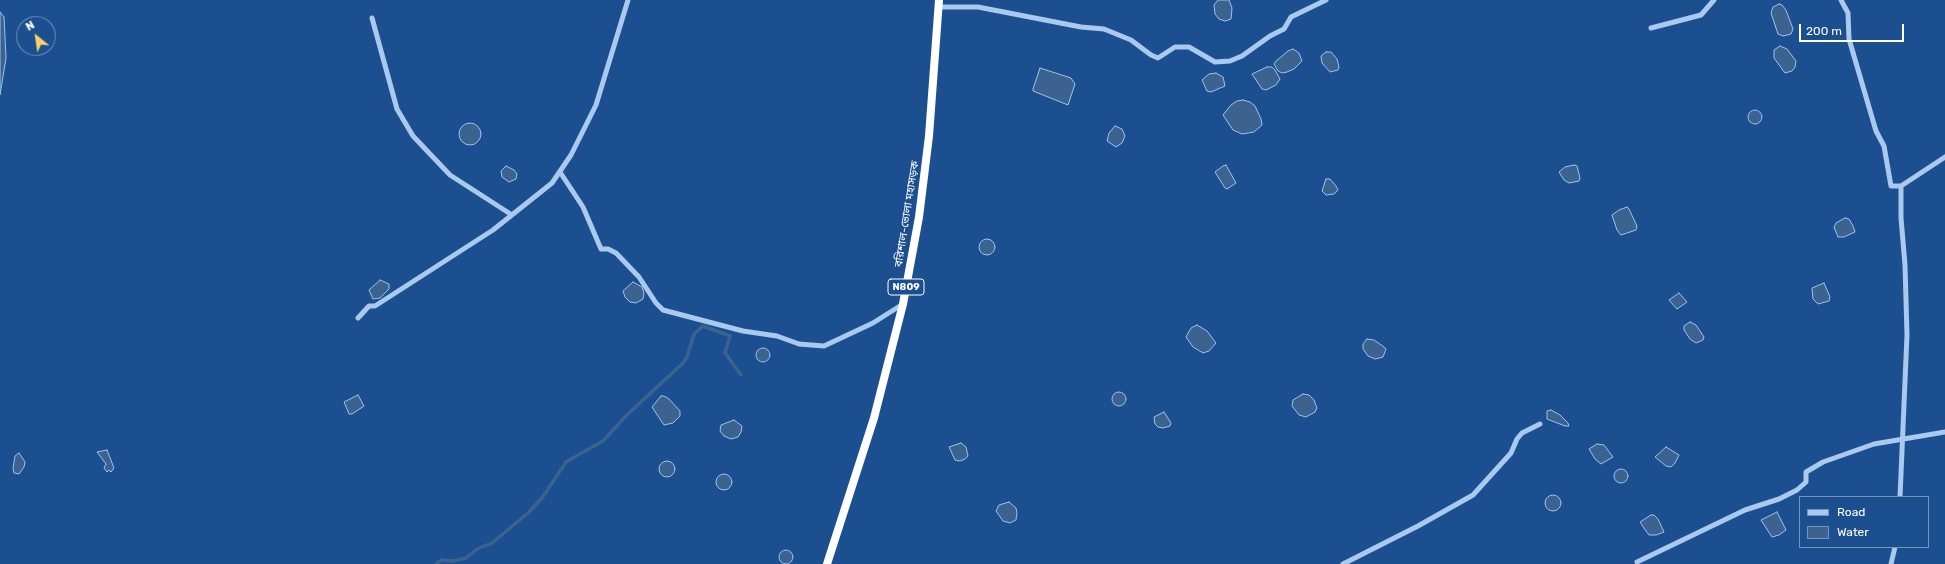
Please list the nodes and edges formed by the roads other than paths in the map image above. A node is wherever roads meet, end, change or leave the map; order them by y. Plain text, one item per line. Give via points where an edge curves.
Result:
1 (628, 0) edge
2 (1326, 0) edge
3 (1714, 0) edge
4 (1841, 0) edge
5 (939, 3) edge
6 (372, 18) dead end
7 (1651, 28) dead end
8 (1945, 157) edge
9 (560, 172) junction
10 (1901, 186) junction
11 (512, 215) junction
12 (903, 304) junction
13 (358, 318) dead end
14 (1540, 424) dead end
15 (1945, 432) edge
16 (1901, 438) junction
17 (1900, 496) edge
18 (1895, 548) edge
19 (1637, 562) dead end
20 (827, 564) edge
21 (1343, 564) edge
22 (1891, 564) edge

1 - 9 street via 596,105
2 - 5 street via 1291,17 1284,29 1242,56 1230,61 1216,62 1189,47 1175,47 1158,58 1131,40 1104,29 978,7
3 - 7 street via 1701,14
4 - 10 street via 1848,13 1849,39 1871,114 1884,146 1891,186
5 - 12 highway, বরিশাল-ভোলা মহাসড়ক / N809 via 929,136 919,217
6 - 11 street via 397,109 413,136 450,175
8 - 10 street
9 - 11 street via 552,183
9 - 12 street via 583,207 600,249 616,253 639,277 663,310 744,331 777,336 798,344 824,346 873,323
10 - 16 street via 1907,335
11 - 13 street via 375,306 369,306
12 - 20 highway, বরিশাল-ভোলা মহাসড়ক / N809 via 874,418
14 - 21 street via 1522,433 1511,453 1472,494 1418,526
15 - 16 street
16 - 17 street
16 - 19 street via 1874,444 1823,462 1806,472 1806,482 1797,490 1745,510
18 - 22 street

